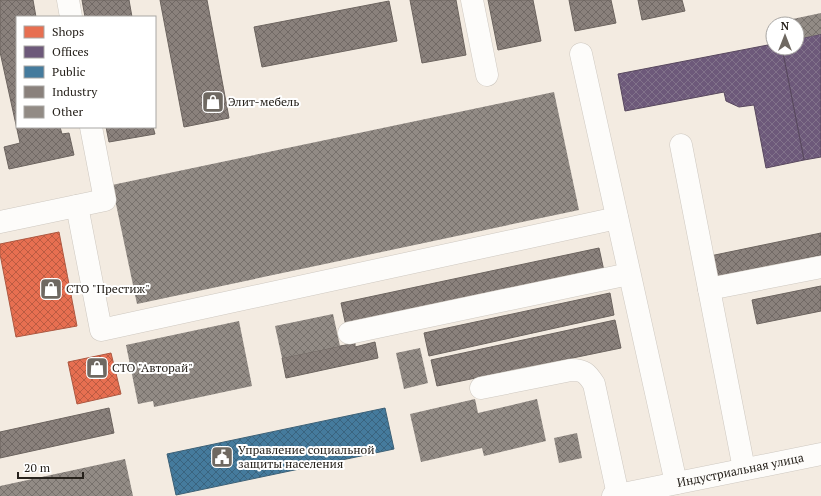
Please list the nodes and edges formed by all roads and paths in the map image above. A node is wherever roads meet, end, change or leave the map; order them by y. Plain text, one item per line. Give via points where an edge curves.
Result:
1 (68, 0) edge
2 (472, 0) edge
3 (71, 16) edge
4 (581, 54) dead end
5 (487, 75) dead end
6 (91, 128) edge
7 (681, 145) dead end
8 (77, 206) junction
9 (617, 218) junction
10 (0, 222) edge
11 (821, 267) edge
12 (629, 274) junction
13 (709, 289) junction
14 (349, 333) dead end
15 (480, 388) dead end
16 (821, 454) edge
17 (744, 469) junction
18 (676, 483) junction
19 (615, 495) edge

1 - 3 street
2 - 5 street
4 - 9 street
6 - 8 street via 105,200
7 - 13 street
8 - 9 street via 101,330
8 - 10 street
9 - 12 street
11 - 13 street
12 - 14 street
12 - 18 street
13 - 17 street
15 - 19 street via 571,370 580,370 589,375 594,384
16 - 17 street, Индустриальная улица
17 - 18 street, Индустриальная улица
18 - 19 street, Индустриальная улица

